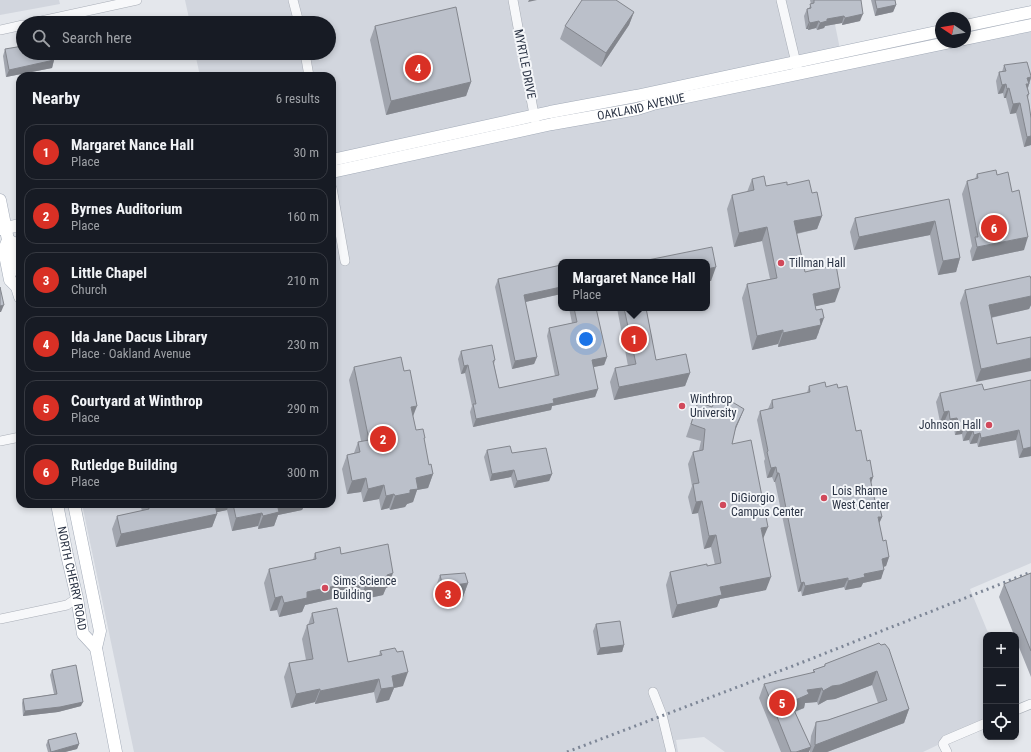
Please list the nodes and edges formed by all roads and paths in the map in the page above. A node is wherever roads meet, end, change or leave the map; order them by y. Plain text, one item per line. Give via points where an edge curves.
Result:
1 (137, 0) edge
2 (293, 0) edge
3 (513, 0) edge
4 (781, 0) edge
5 (1031, 12) edge
6 (64, 16) edge
7 (296, 16) edge
8 (971, 25) edge
9 (1031, 25) edge
10 (16, 27) edge
11 (0, 30) edge
12 (935, 32) edge
13 (971, 38) edge
14 (935, 45) edge
15 (839, 53) junction
16 (306, 60) edge
17 (796, 61) junction
18 (842, 65) junction
19 (308, 72) edge
20 (799, 74) junction
21 (535, 122) junction
22 (336, 159) edge
23 (336, 171) edge
24 (0, 200) edge
25 (336, 210) edge
26 (16, 226) edge
27 (3, 228) edge
28 (10, 240) edge
29 (16, 253) edge
30 (345, 261) dead end
31 (16, 286) edge
32 (16, 438) edge
33 (0, 440) edge
34 (58, 508) edge
35 (75, 508) edge
36 (77, 598) junction
37 (0, 619) edge
38 (96, 648) junction
39 (653, 692) dead end
40 (1031, 704) edge
41 (1019, 709) edge
42 (983, 724) edge
43 (945, 748) edge
44 (116, 752) edge
45 (671, 752) edge

1 - 6 street
2 - 7 street
3 - 21 street, MYRTLE DRIVE
4 - 17 street
5 - 8 main road
9 - 13 main road
10 - 11 street
12 - 15 main road, OAKLAND AVENUE
14 - 18 main road, OAKLAND AVENUE
15 - 17 main road, OAKLAND AVENUE
15 - 18 main road
16 - 19 street
17 - 20 street
17 - 21 main road, OAKLAND AVENUE via 550,112
18 - 20 main road, OAKLAND AVENUE
20 - 21 main road, OAKLAND AVENUE via 552,124
21 - 22 main road, OAKLAND AVENUE
21 - 23 main road, OAKLAND AVENUE
24 - 27 main road
25 - 30 street
26 - 27 main road
27 - 28 main road
28 - 29 main road via 14,243
28 - 31 main road via 4,250 10,280
32 - 33 street
34 - 36 main road, NORTH CHERRY ROAD
35 - 38 main road, NORTH CHERRY ROAD via 100,631
36 - 37 street via 67,605
36 - 38 main road, NORTH CHERRY ROAD via 84,634
38 - 44 main road, NORTH CHERRY ROAD
39 - 45 street via 662,715
40 - 41 street
42 - 43 street via 946,740

